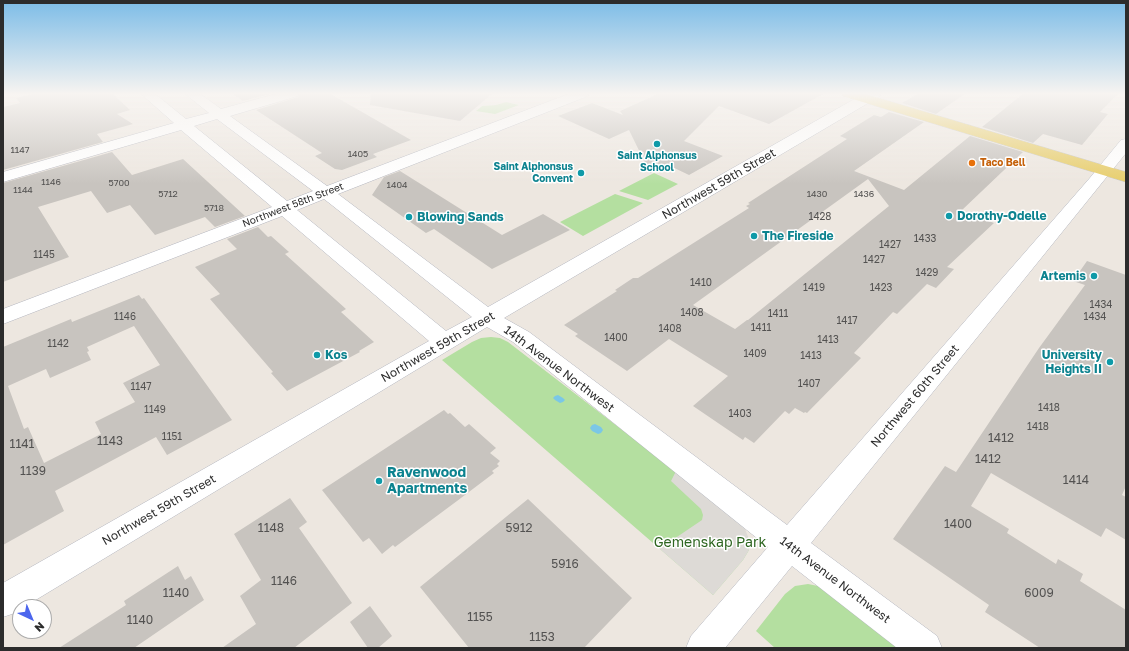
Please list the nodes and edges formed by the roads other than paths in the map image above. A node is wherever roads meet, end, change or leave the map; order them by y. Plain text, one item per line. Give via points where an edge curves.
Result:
1 (232, 123) edge
2 (503, 123) edge
3 (815, 123) edge
4 (955, 123) edge
5 (184, 124) joint
6 (1126, 143) edge
7 (1115, 173) edge
8 (3, 176) edge
9 (326, 192) junction
10 (285, 208) junction
11 (3, 317) edge
12 (488, 318) junction
13 (445, 342) junction
14 (790, 546) junction
15 (3, 601) edge
16 (703, 648) edge
17 (925, 648) edge

1 - 9 street, 14th Avenue Northwest
2 - 9 street, Northwest 58th Street
3 - 12 street, Northwest 59th Street
4 - 7 main road
5 - 8 street
5 - 10 street
6 - 7 street, Northwest 60th Street
7 - 14 street, Northwest 60th Street
9 - 10 street, Northwest 58th Street
9 - 12 street, 14th Avenue Northwest
10 - 11 street, Northwest 58th Street
10 - 13 street
12 - 13 street, Northwest 59th Street
12 - 14 street, 14th Avenue Northwest via 521,337
13 - 15 street, Northwest 59th Street
14 - 16 street, Northwest 60th Street
14 - 17 street, 14th Avenue Northwest

